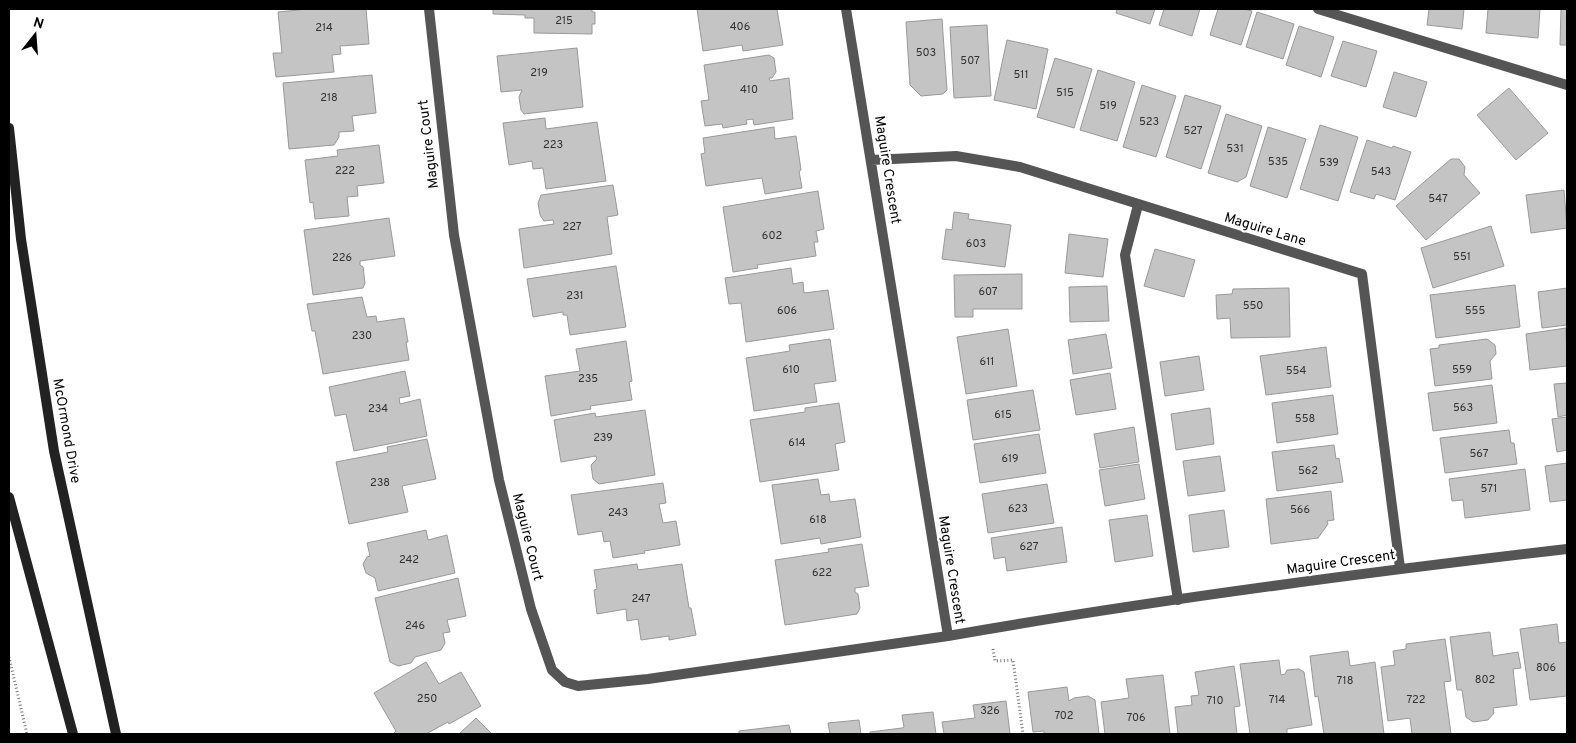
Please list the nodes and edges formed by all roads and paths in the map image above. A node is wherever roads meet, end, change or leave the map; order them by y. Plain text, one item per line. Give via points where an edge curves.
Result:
1 (429, 9) edge
2 (846, 9) edge
3 (1318, 9) edge
4 (1567, 85) edge
5 (9, 128) edge
6 (871, 160) junction
7 (1138, 205) junction
8 (9, 497) edge
9 (1567, 549) edge
10 (1400, 568) junction
11 (1178, 600) junction
12 (990, 629) junction
13 (948, 636) junction
14 (9, 657) edge
15 (27, 734) edge
16 (73, 734) edge
17 (116, 734) edge
18 (1022, 734) edge

1 - 13 street, Maguire Court via 454,234 499,480 531,609 552,670 565,682 578,686
2 - 6 street, Maguire Crescent
3 - 4 street
5 - 17 main road, McOrmond Drive via 21,240 54,451
6 - 7 street, Maguire Lane via 956,156 1020,167
6 - 13 street, Maguire Crescent
7 - 10 street, Maguire Lane via 1362,274
7 - 11 street via 1125,255
8 - 16 main road
9 - 10 street, Maguire Crescent
10 - 11 street, Maguire Crescent
11 - 12 street, Maguire Crescent
12 - 13 street, Maguire Crescent
12 - 18 path via 995,661 1013,660
14 - 15 path

